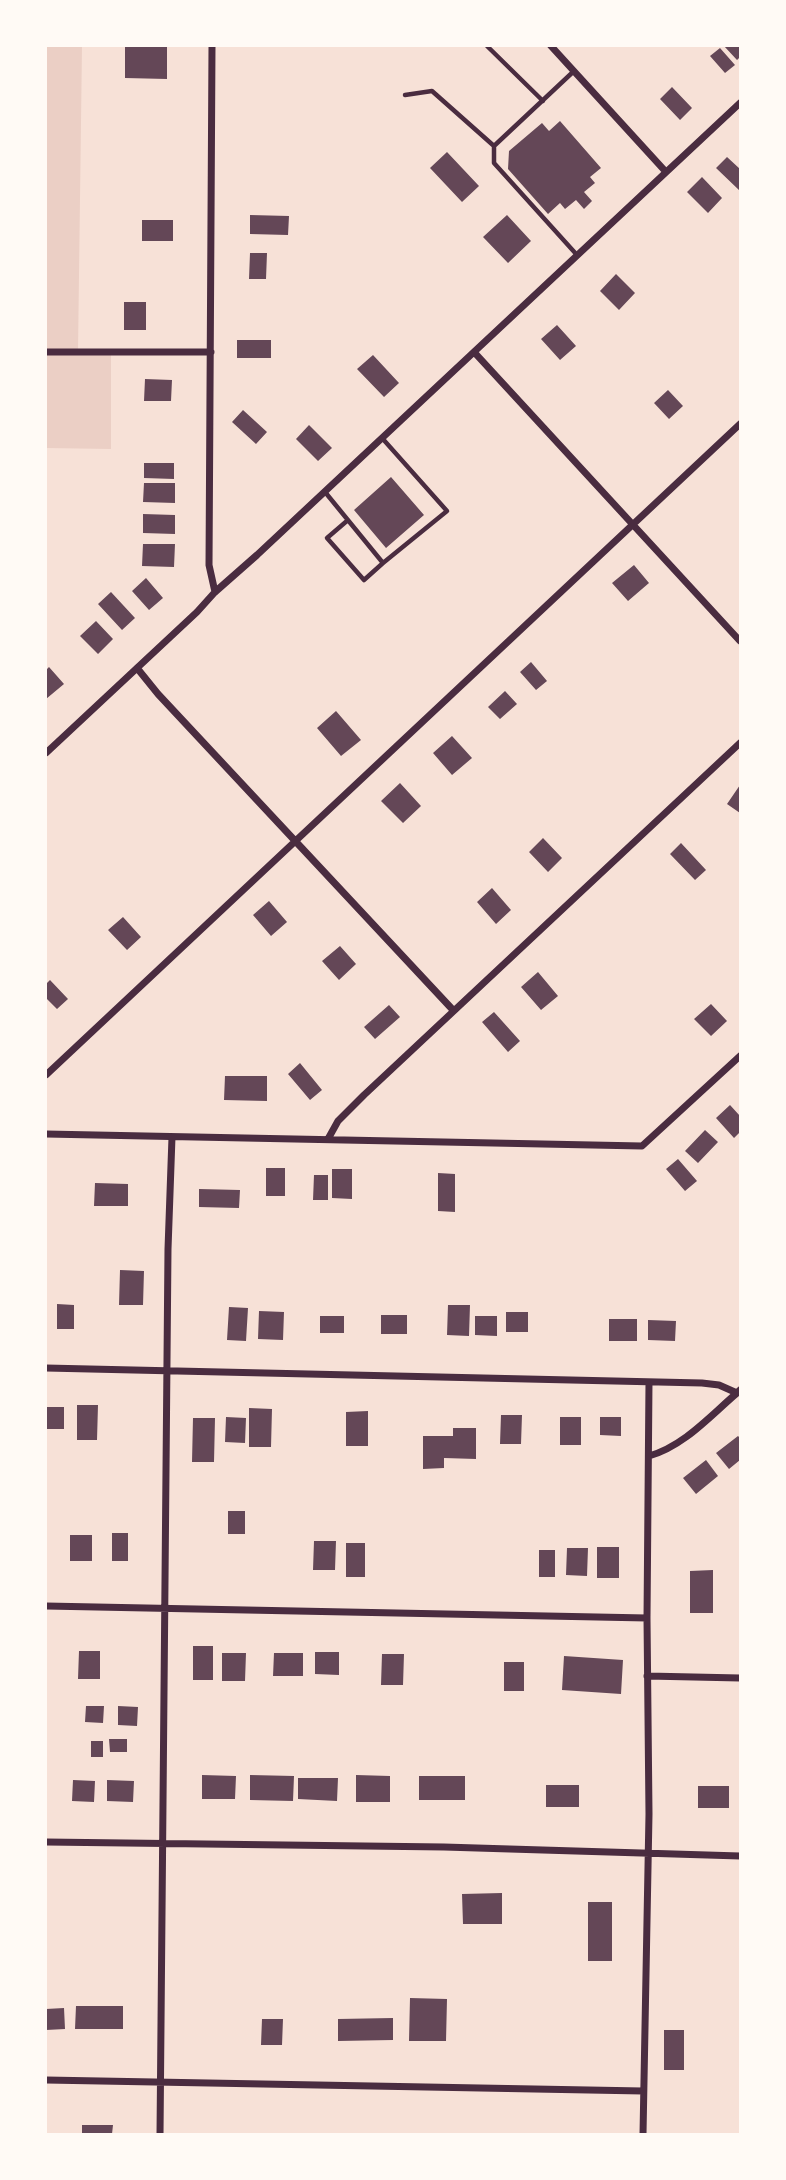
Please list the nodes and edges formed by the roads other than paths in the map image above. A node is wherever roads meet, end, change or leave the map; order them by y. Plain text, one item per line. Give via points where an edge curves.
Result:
1 (212, 46) edge
2 (487, 46) edge
3 (551, 46) edge
4 (574, 71) junction
5 (405, 95) dead end
6 (543, 101) junction
7 (740, 103) edge
8 (494, 146) junction
9 (666, 172) junction
10 (577, 255) junction
11 (46, 352) edge
12 (211, 352) junction
13 (474, 352) junction
14 (740, 424) edge
15 (382, 438) junction
16 (325, 492) junction
17 (348, 520) junction
18 (633, 525) junction
19 (383, 563) junction
20 (215, 592) junction
21 (740, 641) edge
22 (137, 668) junction
23 (740, 743) edge
24 (46, 753) edge
25 (295, 841) junction
26 (453, 1010) junction
27 (740, 1056) edge
28 (46, 1075) edge
29 (46, 1134) edge
30 (172, 1137) junction
31 (328, 1139) junction
32 (46, 1368) edge
33 (168, 1371) junction
34 (649, 1382) junction
35 (739, 1391) edge
36 (649, 1457) junction
37 (46, 1606) edge
38 (165, 1609) junction
39 (647, 1618) junction
40 (648, 1676) junction
41 (740, 1678) edge
42 (46, 1842) edge
43 (163, 1844) junction
44 (647, 1854) junction
45 (740, 1856) edge
46 (46, 2080) edge
47 (160, 2082) junction
48 (643, 2091) junction
49 (160, 2134) edge
50 (643, 2134) edge

1 - 12 street
2 - 6 lane
3 - 4 street
4 - 6 lane
4 - 9 street
5 - 8 lane via 432,91
6 - 8 lane
7 - 9 street
8 - 10 lane via 494,163
9 - 10 street
10 - 13 street
11 - 12 street
12 - 20 street via 209,565
13 - 15 street
13 - 18 street
14 - 18 street
15 - 16 street
15 - 19 lane via 447,511
16 - 17 lane
16 - 20 street
17 - 19 lane
17 - 19 lane via 327,538 364,580
18 - 21 street
18 - 25 street
20 - 22 street
22 - 24 street
22 - 25 street
23 - 26 street
25 - 26 street
25 - 28 street
26 - 31 street via 338,1121
27 - 31 street via 642,1146
29 - 30 street
30 - 31 street
30 - 33 street
32 - 33 street
33 - 34 street
33 - 38 street
34 - 35 street via 702,1383
34 - 36 street
35 - 36 street via 676,1445
36 - 39 street
37 - 38 street
38 - 39 street
38 - 43 street
39 - 40 street
40 - 41 street
40 - 44 street
42 - 43 street
43 - 44 street
43 - 47 street
44 - 45 street
44 - 48 street
46 - 47 street
47 - 48 street
47 - 49 street
48 - 50 street

